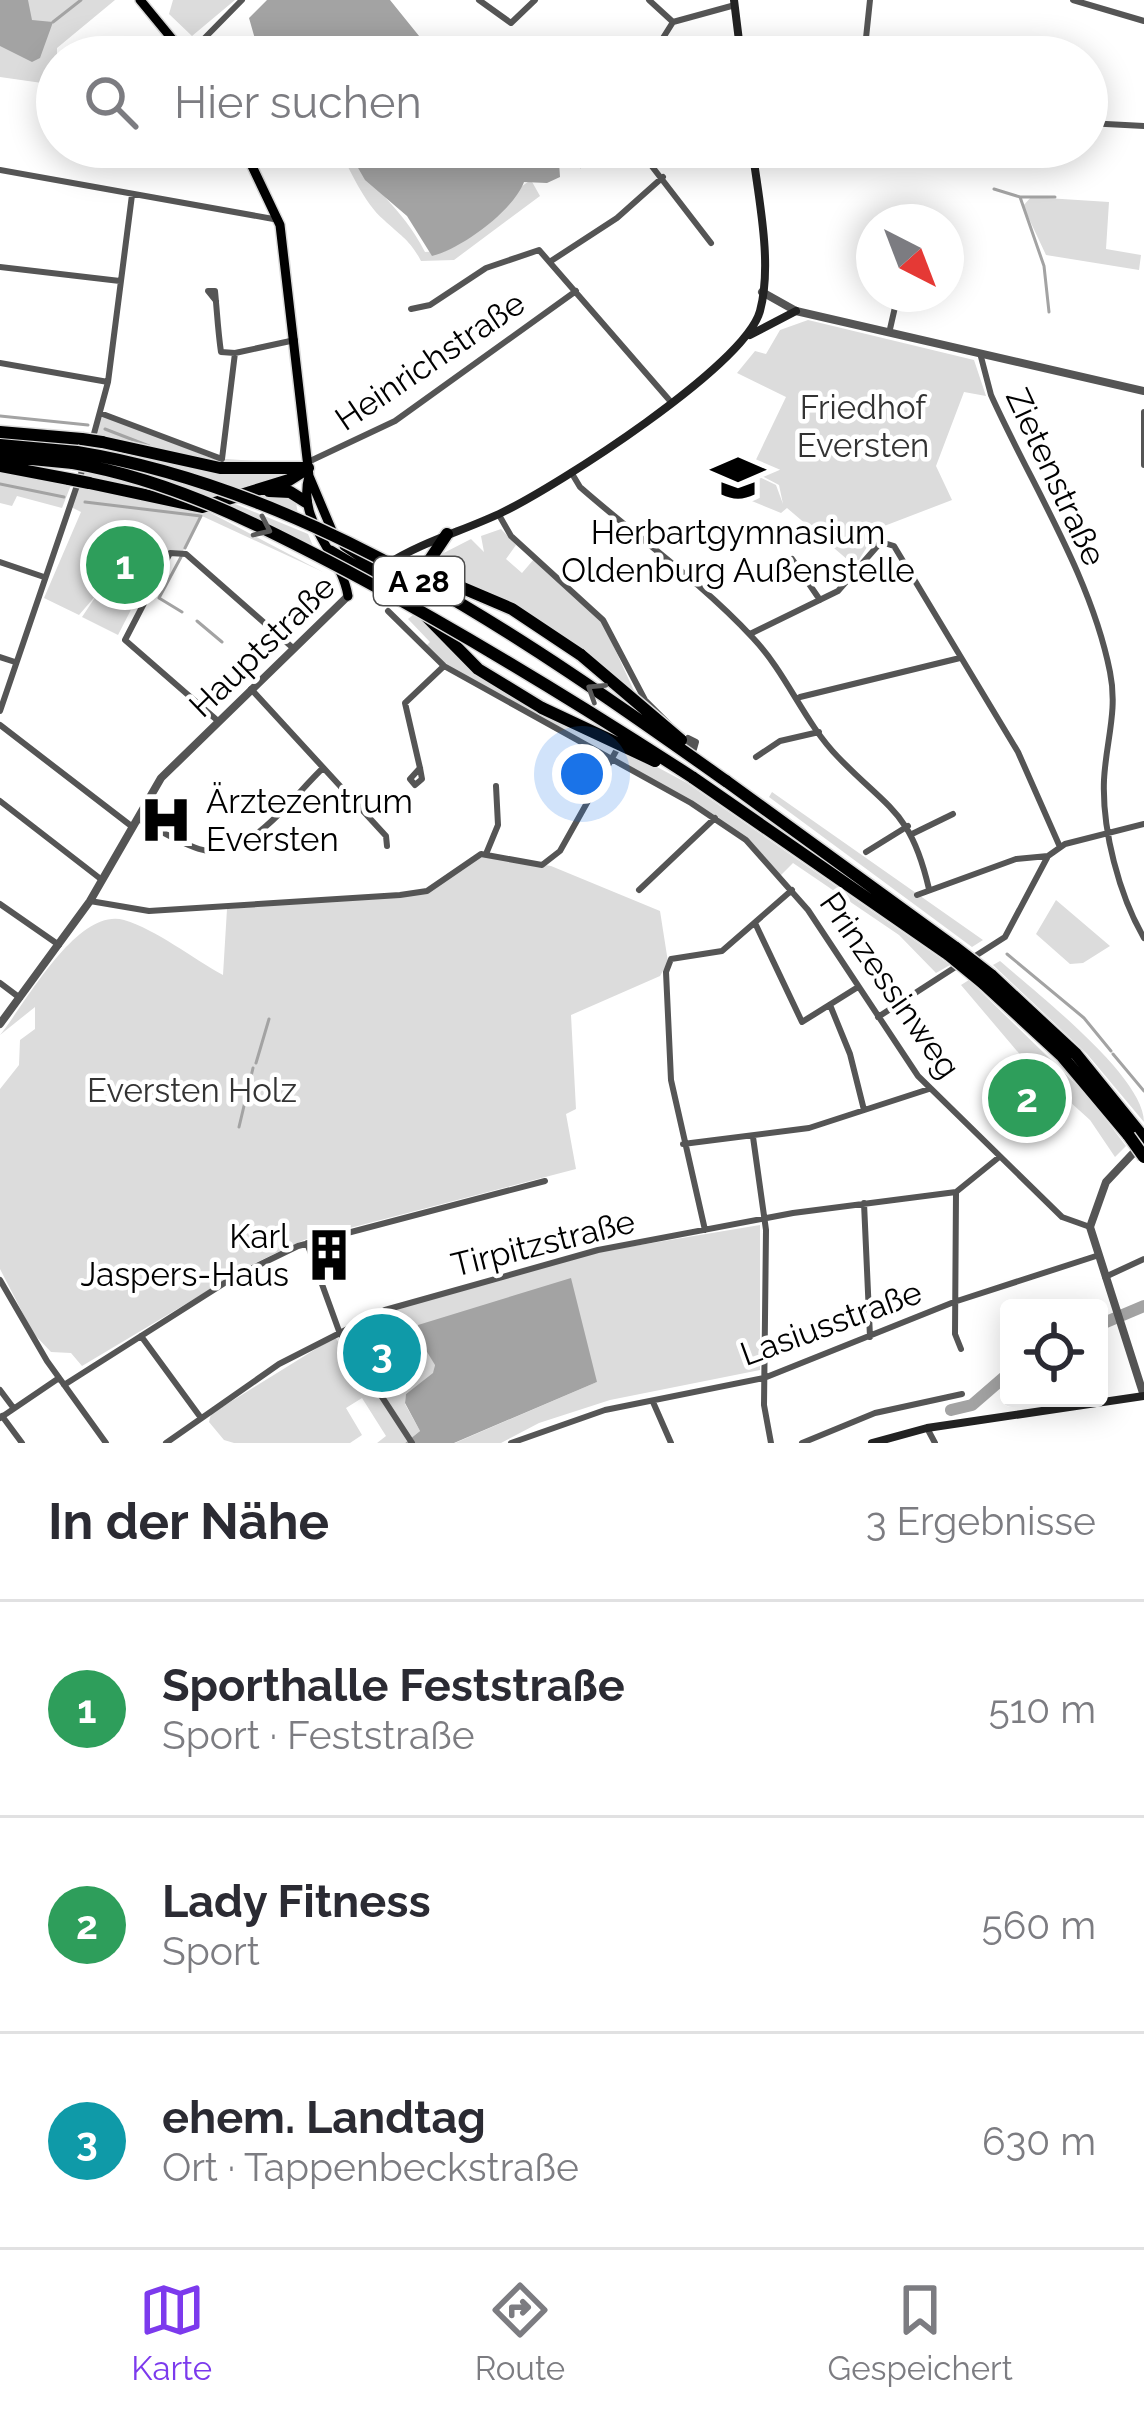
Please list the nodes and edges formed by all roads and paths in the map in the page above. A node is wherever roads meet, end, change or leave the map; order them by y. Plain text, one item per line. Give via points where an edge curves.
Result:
1 (140, 0) edge
2 (242, 0) edge
3 (479, 0) edge
4 (535, 0) edge
5 (649, 0) edge
6 (870, 0) edge
7 (1073, 0) edge
8 (735, 3) edge
9 (1144, 21) edge
10 (673, 22) junction
11 (169, 36) edge
12 (207, 36) edge
13 (664, 36) edge
14 (739, 36) edge
15 (866, 36) edge
16 (1108, 124) edge
17 (1144, 127) edge
18 (254, 168) edge
19 (654, 168) edge
20 (753, 168) edge
21 (0, 170) edge
22 (662, 177) junction
23 (132, 196) junction
24 (277, 215) junction
25 (711, 243) dead end
26 (550, 261) junction
27 (0, 267) edge
28 (120, 281) junction
29 (577, 291) junction
30 (762, 292) junction
31 (216, 301) dead end
32 (784, 306) junction
33 (411, 309) dead end
34 (796, 311) junction
35 (894, 312) edge
36 (760, 313) junction
37 (773, 320) junction
38 (890, 329) junction
39 (746, 338) junction
40 (295, 340) junction
41 (235, 352) junction
42 (980, 352) junction
43 (0, 363) edge
44 (108, 382) junction
45 (1144, 391) edge
46 (671, 402) junction
47 (1144, 412) edge
48 (100, 413) junction
49 (0, 432) edge
50 (0, 446) edge
51 (78, 451) junction
52 (0, 456) edge
53 (1144, 465) edge
54 (0, 466) edge
55 (310, 467) junction
56 (571, 472) junction
57 (256, 491) junction
58 (307, 502) junction
59 (499, 515) junction
60 (448, 534) junction
61 (327, 547) junction
62 (792, 559) dead end
63 (0, 562) edge
64 (376, 572) junction
65 (44, 577) junction
66 (348, 596) junction
67 (486, 597) junction
68 (820, 600) junction
69 (388, 611) dead end
70 (750, 634) junction
71 (293, 648) junction
72 (0, 657) edge
73 (960, 658) junction
74 (15, 662) junction
75 (444, 666) junction
76 (251, 689) junction
77 (799, 697) junction
78 (645, 700) junction
79 (0, 711) edge
80 (218, 721) junction
81 (0, 725) edge
82 (819, 732) junction
83 (688, 737) dead end
84 (756, 757) dead end
85 (610, 761) junction
86 (323, 768) junction
87 (420, 768) dead end
88 (692, 777) junction
89 (726, 781) junction
90 (496, 786) dead end
91 (0, 802) edge
92 (754, 809) junction
93 (953, 814) dead end
94 (715, 818) junction
95 (132, 821) junction
96 (1144, 824) edge
97 (910, 830) junction
98 (1110, 832) junction
99 (387, 846) dead end
100 (1060, 847) junction
101 (866, 852) dead end
102 (487, 854) junction
103 (1048, 856) junction
104 (102, 880) junction
105 (929, 889) junction
106 (638, 890) dead end
107 (792, 890) junction
108 (917, 895) dead end
109 (90, 901) junction
110 (0, 904) edge
111 (755, 922) junction
112 (1141, 926) edge
113 (1144, 938) edge
114 (59, 945) junction
115 (0, 983) edge
116 (858, 987) junction
117 (20, 998) junction
118 (830, 1005) junction
119 (878, 1017) junction
120 (0, 1024) edge
121 (929, 1089) junction
122 (864, 1110) junction
123 (753, 1137) junction
124 (1139, 1137) edge
125 (683, 1144) junction
126 (1144, 1157) edge
127 (998, 1158) junction
128 (544, 1181) dead end
129 (956, 1192) junction
130 (864, 1203) junction
131 (765, 1219) junction
132 (1090, 1227) junction
133 (705, 1230) junction
134 (307, 1243) junction
135 (1096, 1256) junction
136 (1144, 1259) edge
137 (1105, 1277) junction
138 (0, 1280) edge
139 (955, 1302) junction
140 (339, 1331) junction
141 (141, 1336) junction
142 (870, 1336) junction
143 (962, 1349) dead end
144 (764, 1378) junction
145 (61, 1381) junction
146 (0, 1390) edge
147 (962, 1394) dead end
148 (1144, 1396) edge
149 (653, 1402) junction
150 (13, 1406) junction
151 (1, 1417) edge
152 (201, 1418) junction
153 (927, 1428) junction
154 (538, 1430) junction
155 (410, 1440) edge
156 (22, 1443) edge
157 (106, 1443) edge
158 (166, 1443) edge
159 (511, 1443) edge
160 (546, 1443) edge
161 (670, 1443) edge
162 (771, 1443) edge
163 (802, 1443) edge
164 (872, 1443) edge
165 (935, 1443) edge

1 - 11 main road
2 - 12 street
3 - 4 street via 511,23
5 - 10 street
6 - 15 street
7 - 9 street
8 - 10 street
8 - 14 main road
10 - 13 street
16 - 17 street
18 - 24 main road
19 - 22 street
20 - 30 main road
21 - 23 street
22 - 25 street
22 - 26 street
23 - 24 street via 252,218
23 - 28 street
24 - 40 main road
26 - 29 street
26 - 33 street via 539,250
27 - 28 street
28 - 44 street
29 - 46 street
29 - 55 street, Heinrichstraße via 396,420
30 - 32 street
30 - 36 main road
31 - 41 street via 221,352
32 - 34 street
32 - 36 street
34 - 37 main road
34 - 38 street
35 - 38 street
36 - 37 main road
36 - 39 main road, Hauptstraße
37 - 39 main road
38 - 42 street
39 - 46 main road, Hauptstraße
40 - 41 street
40 - 55 main road
41 - 48 street via 222,460
42 - 45 street
42 - 98 street, Zietenstraße via 991,395 1106,654 1116,715 1104,782
43 - 44 street
44 - 48 street
46 - 56 main road, Hauptstraße
47 - 53 street
48 - 65 street
49 - 51 highway
50 - 51 highway, A 28
51 - 52 highway, A 28
51 - 55 highway, bridge via 103,442 220,467
51 -> 88 highway, A 28, bridge via 290,541 463,634
89 -> 51 highway, A 28, bridge via 484,617 381,561 208,488
54 - 57 highway, bridge via 190,507
55 - 57 highway
55 - 58 main road
55 - 64 main road via 332,532
56 - 59 main road, Hauptstraße
56 - 70 street
57 - 58 highway via 290,492
58 - 61 main road
59 - 60 main road, Hauptstraße
59 - 78 street via 511,536 603,620
60 - 64 main road, Hauptstraße
60 - 67 highway via 430,557 432,571
61 - 64 main road
61 - 66 main road
62 - 68 street
63 - 65 street
64 - 66 main road, Hauptstraße
64 - 67 highway via 434,594
64 - 88 highway, bridge via 478,669
65 - 74 street
66 - 71 street, Hauptstraße
67 - 89 highway, bridge via 580,655
68 - 70 street
68 - 73 street via 844,586 880,542 888,544
69 - 75 street, Prinzessinweg
70 - 77 street
71 - 76 street, Hauptstraße
71 - 80 street via 187,554 168,555 125,640
72 - 74 street
73 - 77 street
73 - 100 street via 1018,752
74 - 79 street
75 - 85 street, Prinzessinweg
75 - 87 street via 405,703
76 - 80 street, Hauptstraße
76 - 86 street
77 - 82 street
78 - 83 street
78 - 85 street
80 - 95 street, Hauptstraße via 161,778
81 - 95 street
82 - 84 street
82 - 97 street
85 - 94 street, Prinzessinweg
85 - 102 street via 553,860 536,865
86 - 95 street via 230,849 201,850
86 - 99 street
88 - 92 highway, A 28
89 - 92 highway, A 28
90 - 102 street via 498,825
91 - 104 street
92 - 124 highway, A 28, bridge via 987,979
93 - 97 street
94 - 106 street
94 - 107 street, Prinzessinweg
95 - 104 street, Hauptstraße
96 - 98 street
97 - 101 street
97 - 105 street
98 - 100 street
98 - 112 street, Zietenstraße
100 - 103 street
102 - 109 street via 419,893 149,911
103 - 105 street
103 - 119 street via 1005,937
104 - 109 street, Hauptstraße
105 - 108 street
107 - 111 street
107 - 116 street, Prinzessinweg
109 - 114 street, Hauptstraße
110 - 114 street
111 - 118 street via 802,1022
111 - 125 street via 722,952 671,959 671,1080
112 - 113 street, Zietenstraße
114 - 117 street, Hauptstraße
115 - 117 street
116 - 118 street
116 - 119 street, Prinzessinweg
117 - 120 street, Hauptstraße
118 - 122 street
119 - 121 street, Prinzessinweg
121 - 122 street
121 - 127 street, Prinzessinweg
122 - 123 street
123 - 125 street
123 - 131 street
124 - 126 highway, A 28, bridge
124 - 132 street via 1106,1182
125 - 133 street
127 - 129 street
127 - 132 street, Prinzessinweg via 1067,1221
128 - 134 street
129 - 130 street, Tirpitzstraße
129 - 139 street
130 - 131 street, Tirpitzstraße
130 - 142 street
131 - 133 street, Tirpitzstraße
131 - 144 street
132 - 135 street
133 - 140 street, Tirpitzstraße via 580,1255 404,1304
134 - 140 street
134 - 141 street via 234,1277
135 - 137 street
135 - 139 street, Lasiusstraße
136 - 137 street
137 - 148 street
138 - 145 street
139 - 142 street, Lasiusstraße
139 - 143 street
140 - 152 street, Tirpitzstraße
140 - 155 street
141 - 145 street
141 - 152 street
142 - 144 street, Lasiusstraße
144 - 149 street, Lasiusstraße
144 - 162 street
145 - 150 street
145 - 157 street
146 - 150 street
147 - 163 street via 875,1413
148 - 153 main road
149 - 154 street, Lasiusstraße
149 - 161 street
150 - 151 street
151 - 156 street
152 - 158 street, Tirpitzstraße
153 - 164 main road
153 - 165 street
154 - 159 street, Lasiusstraße
154 - 160 street

